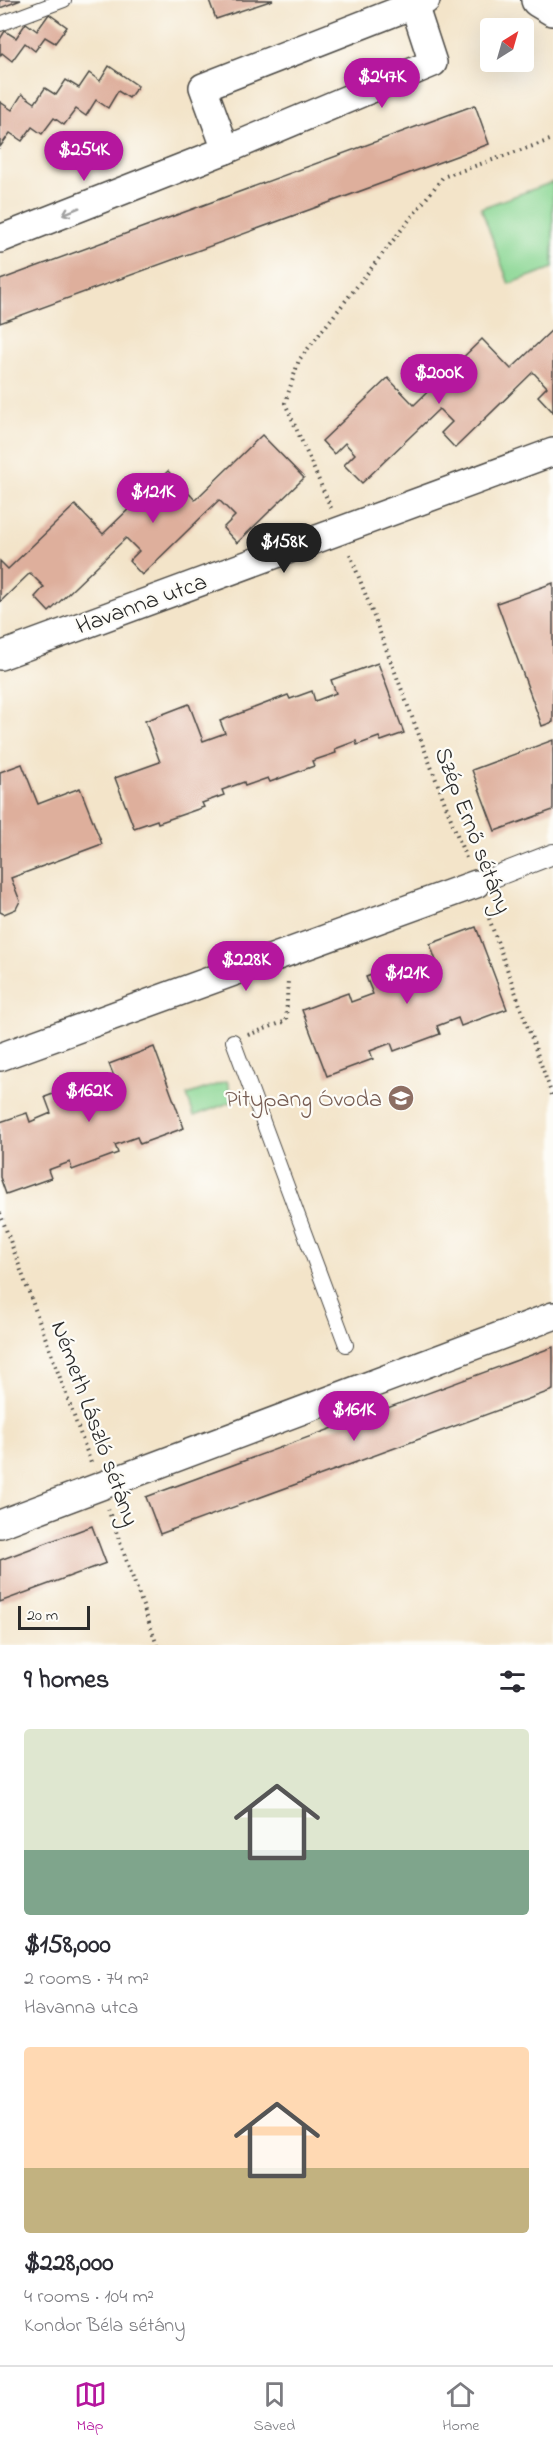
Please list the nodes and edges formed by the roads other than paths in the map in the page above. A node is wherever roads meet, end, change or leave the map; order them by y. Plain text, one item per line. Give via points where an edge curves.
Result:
1 (64, 0) edge
2 (538, 0) edge
3 (420, 3) edge
4 (553, 9) edge
5 (0, 24) edge
6 (226, 150) junction
7 (0, 239) edge
8 (553, 452) edge
9 (0, 656) edge
10 (553, 854) edge
11 (476, 884) joint
12 (233, 1041) road end
13 (0, 1057) edge
14 (553, 1316) edge
15 (346, 1345) dead end
16 (0, 1524) edge

1 - 5 lane
2 - 4 street
3 - 6 street via 434,63
3 - 6 street via 203,87
6 -> 7 street
8 - 9 street, Havanna utca
10 - 11 street
11 - 13 street
12 - 15 lane
14 - 16 street

